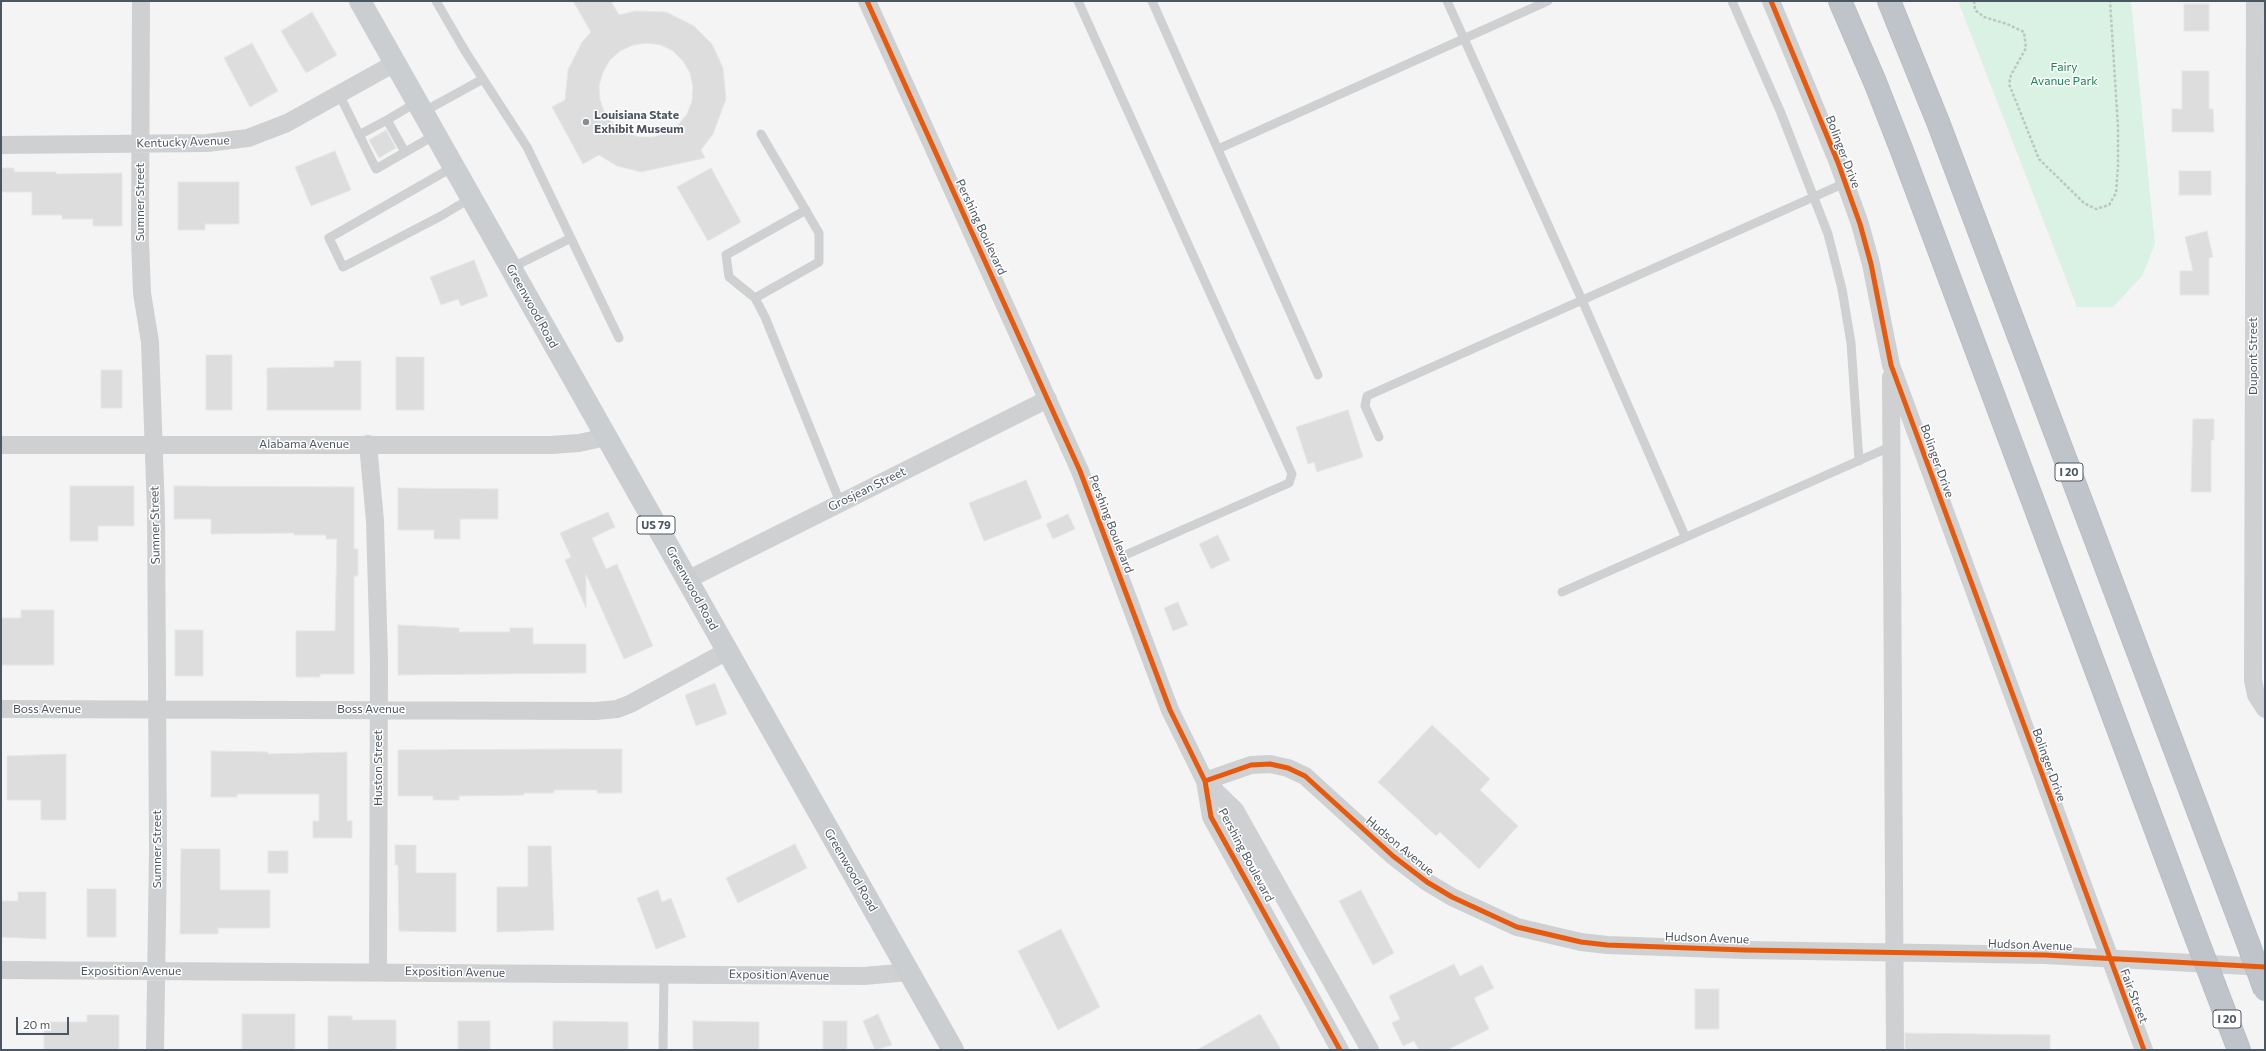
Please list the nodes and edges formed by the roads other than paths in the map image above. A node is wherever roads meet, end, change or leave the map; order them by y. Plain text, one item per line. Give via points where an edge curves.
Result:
1 (141, 1) edge
2 (360, 1) edge
3 (436, 1) edge
4 (867, 1) edge
5 (1078, 1) edge
6 (1152, 1) edge
7 (1447, 1) edge
8 (1548, 1) edge
9 (1732, 1) edge
10 (1771, 1) edge
11 (1840, 1) edge
12 (1890, 1) edge
13 (2255, 1) edge
14 (1464, 38) junction
15 (395, 63) junction
16 (483, 79) junction
17 (339, 94) junction
18 (420, 107) junction
19 (387, 120) junction
20 (761, 134) dead end
21 (359, 135) junction
22 (435, 135) junction
23 (140, 144) junction
24 (1, 145) edge
25 (1218, 149) junction
26 (405, 152) junction
27 (454, 167) junction
28 (1845, 183) junction
29 (1814, 197) junction
30 (471, 198) junction
31 (806, 210) junction
32 (571, 238) junction
33 (511, 268) junction
34 (755, 298) junction
35 (1582, 300) junction
36 (619, 338) dead end
37 (1891, 365) junction
38 (1318, 375) dead end
39 (1048, 399) junction
40 (606, 437) junction
41 (1379, 437) dead end
42 (154, 444) junction
43 (368, 444) junction
44 (1, 445) edge
45 (1892, 446) junction
46 (2259, 450) edge
47 (1859, 461) junction
48 (840, 502) junction
49 (1685, 536) junction
50 (1114, 560) junction
51 (687, 580) junction
52 (1562, 592) dead end
53 (727, 651) junction
54 (1, 709) edge
55 (157, 709) junction
56 (378, 709) junction
57 (2265, 709) edge
58 (1205, 781) junction
59 (2098, 926) joint
60 (1895, 952) junction
61 (2265, 967) edge
62 (1, 970) edge
63 (155, 971) junction
64 (378, 971) junction
65 (909, 972) junction
66 (664, 974) junction
67 (2265, 990) edge
68 (155, 1050) edge
69 (663, 1050) edge
70 (953, 1050) edge
71 (1340, 1050) edge
72 (1370, 1050) edge
73 (1895, 1050) edge
74 (2144, 1050) edge
75 (2239, 1050) edge

1 - 23 street, Sumner Street
2 - 15 main road, Greenwood Road / US 79
3 - 16 lane
4 - 39 street, Pershing Boulevard
5 - 50 lane via 1292,474 1289,483
6 - 25 lane
7 - 14 lane
8 - 14 lane
9 - 29 lane
10 - 28 street, Bolinger Drive
11 - 75 highway, I 20, bridge via 1902,151
12 - 67 highway, I 20, bridge
13 - 46 street, Dupont Street
14 - 25 lane
14 - 35 lane
15 - 17 street, Kentucky Avenue
15 - 18 main road, Greenwood Road / US 79
16 - 18 lane
16 - 32 lane via 527,147
17 - 21 lane
17 - 23 street, Kentucky Avenue via 287,123 248,138 207,143
18 - 19 lane
18 - 22 main road, Greenwood Road / US 79
19 - 21 lane
19 - 26 lane
20 - 31 lane
21 - 26 lane via 376,169
22 - 26 lane
22 - 27 main road, Greenwood Road / US 79
23 - 24 street, Kentucky Avenue
23 - 42 street, Sumner Street via 142,293 150,342
25 - 38 lane
27 - 30 main road, Greenwood Road / US 79
27 - 30 lane via 329,238 343,267
28 - 29 lane
28 - 37 street, Bolinger Drive via 1871,264
29 - 35 lane
29 - 47 lane via 1828,234 1842,289 1851,343
30 - 33 main road, Greenwood Road / US 79
31 - 34 lane via 819,233 819,262
31 - 34 lane via 726,255 729,277
32 - 33 lane
32 - 36 lane
33 - 40 main road, Greenwood Road / US 79
34 - 48 lane
35 - 41 lane via 1367,396 1365,406
35 - 49 lane
37 - 45 street, Bolinger Drive
37 - 59 street, Bolinger Drive
39 - 48 street, Grosjean Street
39 - 50 street, Pershing Boulevard via 1080,471
40 - 43 street, Alabama Avenue via 551,445
40 - 51 main road, Greenwood Road / US 79
42 - 43 street, Alabama Avenue
42 - 44 street, Alabama Avenue
42 - 55 street, Sumner Street
43 - 56 street, Huston Street via 376,521
45 - 47 lane
45 - 60 street, Bolinger Drive
46 - 57 street, Dupont Street via 2253,680 2256,694
47 - 49 lane
48 - 51 street, Grosjean Street
49 - 52 lane
50 - 58 street, Pershing Boulevard via 1170,710
51 - 53 main road, Greenwood Road / US 79
53 - 56 street, Boss Avenue via 617,709
53 - 65 main road, Greenwood Road / US 79
54 - 55 street, Boss Avenue
55 - 56 street, Boss Avenue
55 - 63 street, Sumner Street via 158,850
56 - 64 street, Huston Street
58 - 60 street, Hudson Avenue via 1251,765 1270,764 1288,768 1305,776 1393,856 1427,882 1491,917 1542,934 1607,945
58 - 71 street, Pershing Boulevard via 1211,817
58 - 72 street, Pershing Boulevard via 1235,810
59 - 74 street, Fair Street, bridge
60 - 61 street, Hudson Avenue via 2045,955
60 - 73 street, Bolinger Drive
62 - 63 street, Exposition Avenue
63 - 64 street, Exposition Avenue
63 - 68 street, Sumner Street
64 - 66 street, Exposition Avenue
65 - 66 street, Exposition Avenue via 864,976
65 - 70 main road, Greenwood Road / US 79
66 - 69 lane

